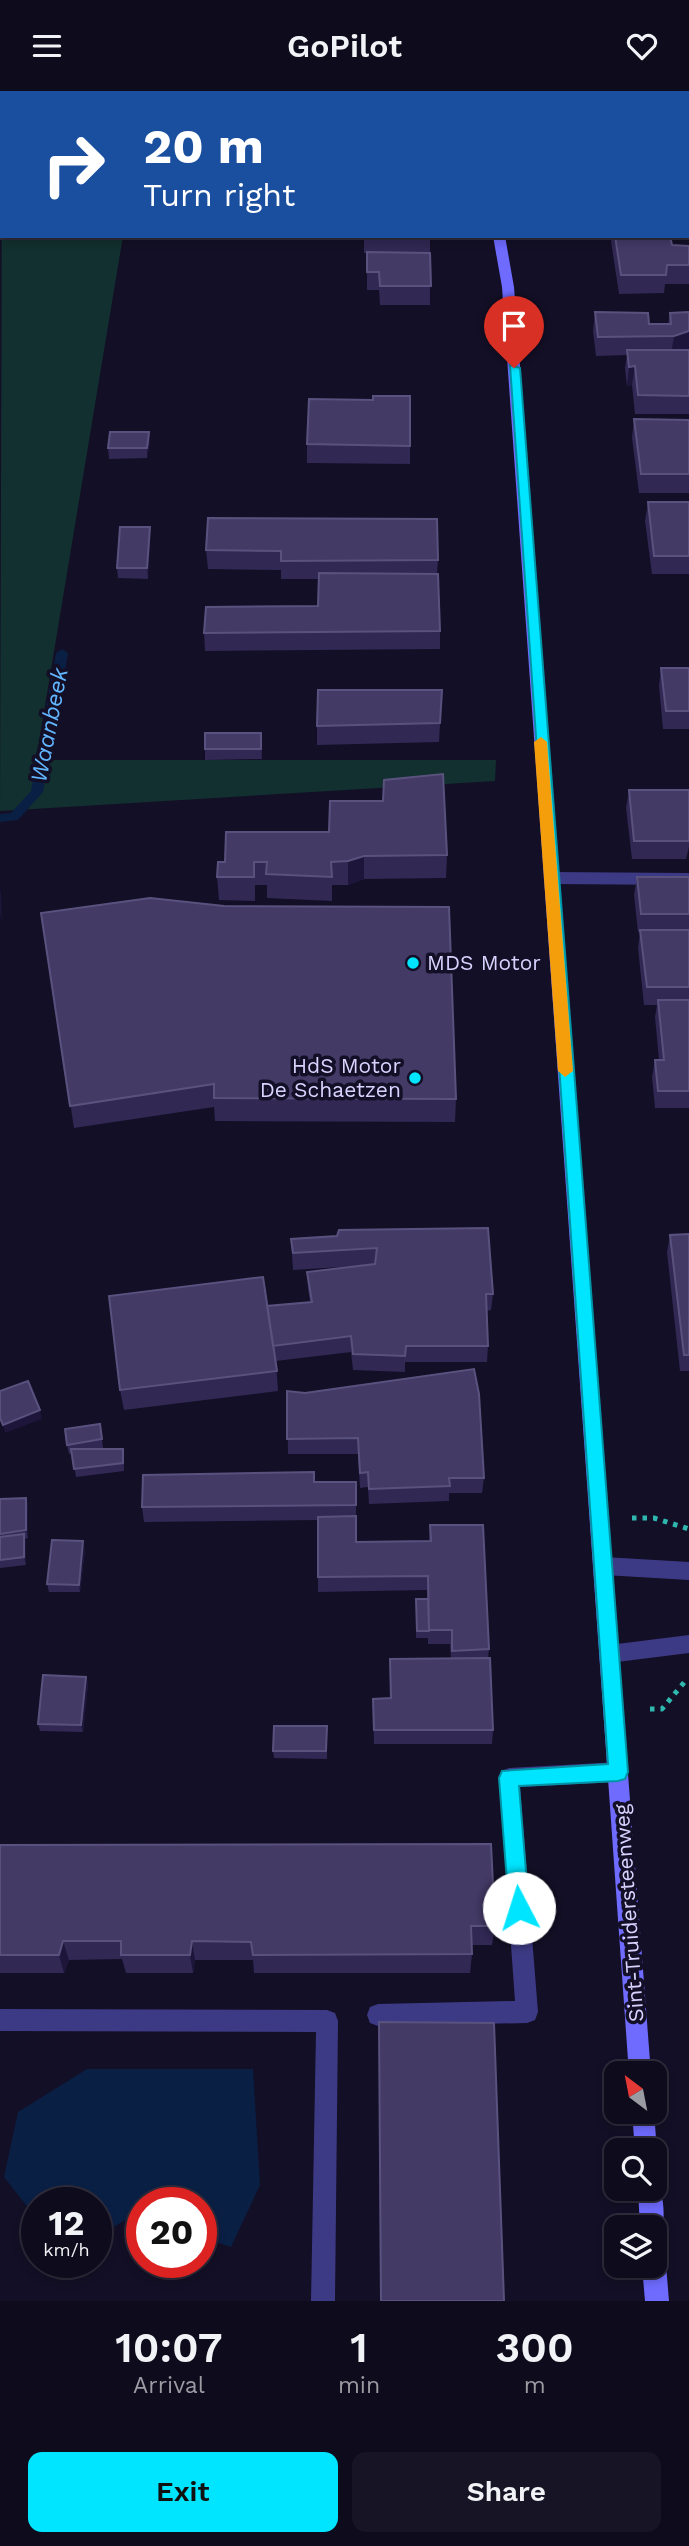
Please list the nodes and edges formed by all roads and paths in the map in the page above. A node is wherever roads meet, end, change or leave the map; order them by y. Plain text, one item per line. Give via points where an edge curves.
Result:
1 (499, 238) edge
2 (512, 238) edge
3 (508, 287) junction
4 (551, 878) junction
5 (689, 879) edge
6 (600, 1517) junction
7 (689, 1529) edge
8 (604, 1566) junction
9 (689, 1571) edge
10 (689, 1644) edge
11 (610, 1654) junction
12 (689, 1677) edge
13 (614, 1710) junction
14 (618, 1772) junction
15 (378, 2015) dead end
16 (0, 2020) edge
17 (639, 2061) edge
18 (655, 2278) edge
19 (323, 2301) edge
20 (657, 2301) edge

1 - 3 main road, Sint-Truidersteenweg
2 - 3 main road, Sint-Truidersteenweg
3 - 4 main road, Sint-Truidersteenweg
4 - 5 street
4 - 6 main road, Sint-Truidersteenweg
6 - 7 path via 654,1518
6 - 8 main road, Sint-Truidersteenweg
8 - 9 street
8 - 11 main road, Sint-Truidersteenweg
10 - 11 street
11 - 13 main road, Sint-Truidersteenweg
12 - 13 path via 662,1709
13 - 14 main road, Sint-Truidersteenweg
14 - 15 street via 509,1778 527,2012
14 - 17 main road, Sint-Truidersteenweg
16 - 19 street via 327,2021
18 - 20 main road

